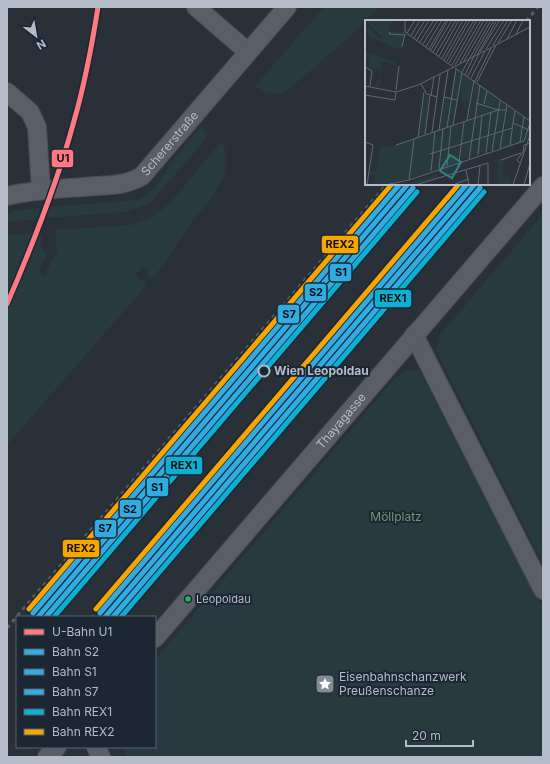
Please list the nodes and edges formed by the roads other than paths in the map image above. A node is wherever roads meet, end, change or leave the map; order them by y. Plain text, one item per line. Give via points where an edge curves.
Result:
1 (196, 7) edge
2 (288, 7) edge
3 (248, 52) junction
4 (7, 92) edge
5 (543, 186) edge
6 (41, 190) junction
7 (7, 196) edge
8 (414, 335) junction
9 (543, 590) edge
10 (156, 637) edge
11 (56, 748) edge
12 (96, 748) edge
13 (47, 757) edge
14 (101, 757) edge

1 - 3 street
2 - 3 street, Schererstraße
3 - 6 street, Schererstraße via 136,180 122,184
4 - 6 street via 30,112 37,127
5 - 8 street, Thayagasse
6 - 7 street, Schererstraße
8 - 9 street
8 - 10 street, Thayagasse
11 - 13 street
12 - 14 street

